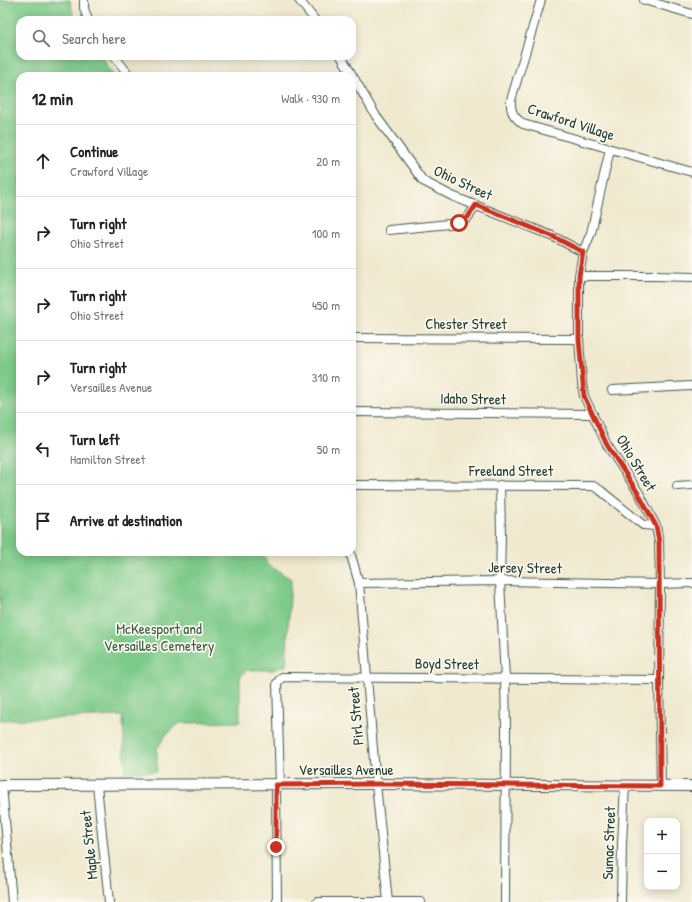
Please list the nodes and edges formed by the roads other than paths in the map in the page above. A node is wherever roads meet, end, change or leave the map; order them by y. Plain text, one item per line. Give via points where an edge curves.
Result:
1 (84, 0) edge
2 (299, 0) edge
3 (541, 0) edge
4 (644, 0) edge
5 (692, 14) edge
6 (87, 16) edge
7 (312, 16) edge
8 (117, 60) edge
9 (342, 60) edge
10 (127, 72) edge
11 (350, 72) edge
12 (356, 83) edge
13 (610, 149) junction
14 (692, 172) edge
15 (476, 205) junction
16 (389, 230) dead end
17 (583, 252) junction
18 (579, 276) junction
19 (692, 277) edge
20 (356, 338) edge
21 (579, 339) junction
22 (692, 386) edge
23 (612, 390) dead end
24 (356, 412) edge
25 (593, 414) junction
26 (356, 485) edge
27 (500, 485) junction
28 (692, 485) edge
29 (677, 486) dead end
30 (656, 526) junction
31 (351, 556) edge
32 (500, 581) junction
33 (692, 583) edge
34 (358, 584) junction
35 (660, 584) junction
36 (367, 677) junction
37 (505, 679) junction
38 (659, 680) junction
39 (376, 784) junction
40 (1, 785) edge
41 (97, 785) junction
42 (278, 785) junction
43 (506, 785) junction
44 (625, 786) junction
45 (660, 786) junction
46 (692, 786) edge
47 (12, 902) edge
48 (109, 902) edge
49 (277, 902) edge
50 (317, 902) edge
51 (388, 902) edge
52 (421, 902) edge
53 (505, 902) edge
54 (621, 902) edge

1 - 6 street
2 - 7 street
3 - 13 street, Crawford Village via 510,100 510,108 523,124
4 - 5 street
8 - 10 street
9 - 11 street, Ohio Street
12 - 15 street, Ohio Street via 422,181
13 - 14 street, Crawford Village
13 - 17 street, Ohio Street via 591,233
15 - 16 street via 468,217 459,223
15 - 17 street, Ohio Street via 552,236
17 - 18 street, Ohio Street
18 - 19 street
18 - 21 street, Ohio Street
20 - 21 street, Chester Street
21 - 25 street, Ohio Street via 584,396
22 - 23 street
24 - 25 street, Idaho Street
25 - 30 street, Ohio Street via 607,445
26 - 27 street, Freeland Street
27 - 30 street, Freeland Street via 593,486 643,525
27 - 32 street
28 - 29 street
30 - 35 street, Ohio Street
31 - 34 street, Pirl Street
32 - 34 street, Jersey Street
32 - 35 street, Jersey Street
32 - 37 street
33 - 35 street, Jersey Street
34 - 36 street, Pirl Street
35 - 38 street, Ohio Street
36 - 37 street, Boyd Street
36 - 39 street, Pirl Street
36 - 42 street, Boyd Street via 282,677 277,683
37 - 38 street, Boyd Street
37 - 43 street
38 - 45 street, Ohio Street
39 - 42 street, Versailles Avenue
39 - 43 street, Versailles Avenue
39 - 51 street, Pirl Street
40 - 41 street, Versailles Avenue
40 - 47 street
41 - 42 street, Versailles Avenue
41 - 48 street, Maple Street
42 - 49 street
43 - 44 street, Versailles Avenue
43 - 53 street
44 - 45 street, Versailles Avenue
44 - 54 street, Sumac Street
45 - 46 street, Versailles Avenue
50 - 51 street
51 - 52 street

